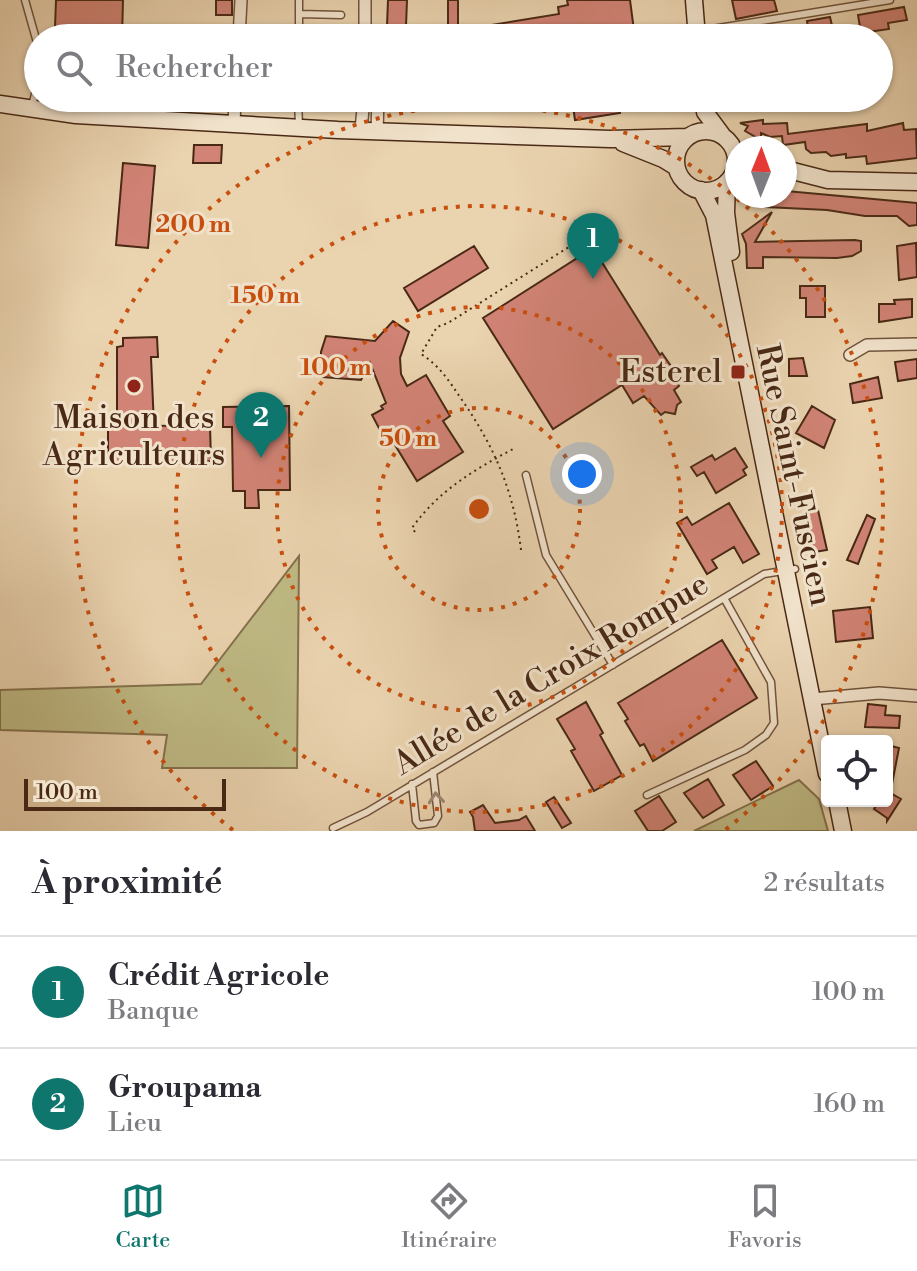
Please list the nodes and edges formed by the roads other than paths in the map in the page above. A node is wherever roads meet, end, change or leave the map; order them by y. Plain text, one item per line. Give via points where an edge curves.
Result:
1 (25, 0) edge
2 (241, 0) edge
3 (299, 0) edge
4 (365, 0) edge
5 (694, 0) edge
6 (890, 0) edge
7 (299, 14) junction
8 (341, 15) dead end
9 (32, 24) edge
10 (240, 24) edge
11 (299, 24) edge
12 (365, 24) edge
13 (696, 24) edge
14 (758, 24) edge
15 (0, 104) edge
16 (24, 108) edge
17 (54, 112) edge
18 (234, 112) edge
19 (298, 112) edge
20 (366, 112) edge
21 (374, 112) edge
22 (701, 112) edge
23 (709, 112) edge
24 (234, 124) junction
25 (299, 127) junction
26 (369, 131) junction
27 (690, 135) junction
28 (727, 136) edge
29 (610, 139) junction
30 (725, 139) edge
31 (676, 167) junction
32 (797, 173) edge
33 (917, 182) edge
34 (725, 183) edge
35 (701, 190) junction
36 (727, 208) edge
37 (917, 344) edge
38 (850, 355) dead end
39 (526, 475) dead end
40 (790, 570) junction
41 (724, 598) junction
42 (613, 665) junction
43 (917, 696) edge
44 (817, 698) junction
45 (822, 735) edge
46 (827, 735) edge
47 (433, 772) junction
48 (412, 784) junction
49 (647, 795) dead end
50 (838, 807) edge
51 (333, 828) dead end
52 (843, 831) edge

1 - 9 lane
2 - 10 street
3 - 7 lane
4 - 12 street
5 - 13 main road
6 - 14 lane
7 - 8 lane
7 - 11 lane
15 - 16 main road
17 - 24 main road
18 - 24 street
19 - 25 lane
20 - 26 street
21 - 26 street
22 - 27 main road
23 - 28 main road
24 - 25 main road
25 - 26 main road
26 - 29 main road
27 - 29 main road
27 - 30 main road via 711,131
27 - 31 main road via 679,147
29 - 31 main road
31 - 35 main road via 688,185
32 - 33 main road via 828,180
34 - 35 main road
35 - 40 main road, Rue Saint-Fuscien via 714,215
36 - 40 main road, Rue Saint-Fuscien
37 - 38 street via 867,345
39 - 42 lane via 546,555
40 - 41 lane, Allée de la Croix Rompue via 764,574
40 - 44 main road, Rue Saint-Fuscien
41 - 42 lane, Allée de la Croix Rompue
41 - 49 lane via 771,682 774,723 745,750
42 - 47 lane, Allée de la Croix Rompue
43 - 44 street
44 - 45 main road, Rue Saint-Fuscien
44 - 46 main road, Rue Saint-Fuscien
47 - 48 lane, Allée de la Croix Rompue
48 -> 47 lane via 416,821 434,823 438,816
48 - 51 lane, Allée de la Croix Rompue
50 - 52 main road

